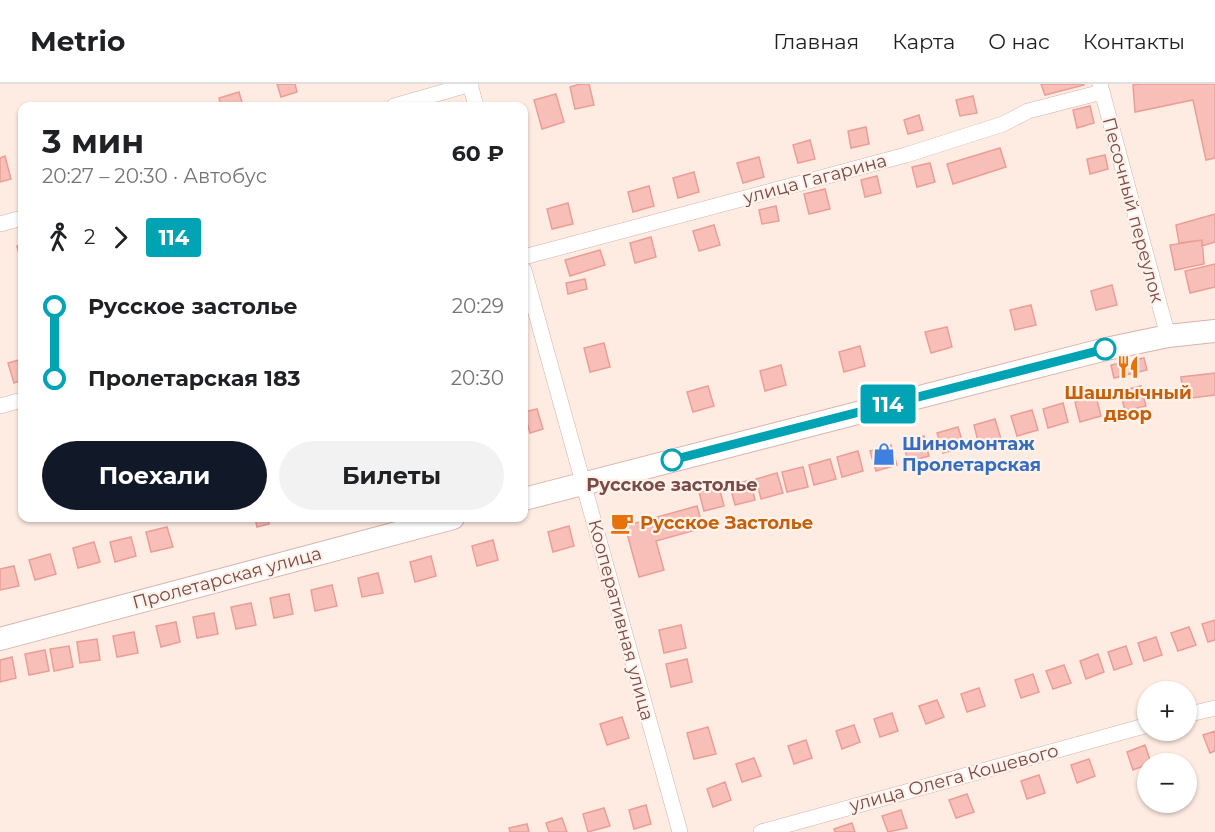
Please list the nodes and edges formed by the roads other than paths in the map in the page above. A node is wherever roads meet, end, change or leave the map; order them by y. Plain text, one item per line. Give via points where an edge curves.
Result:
1 (470, 84) edge
2 (1101, 88) edge
3 (408, 102) edge
4 (475, 102) edge
5 (18, 219) edge
6 (0, 224) edge
7 (528, 256) edge
8 (528, 284) edge
9 (1215, 331) edge
10 (1168, 336) junction
11 (18, 401) edge
12 (0, 406) edge
13 (583, 483) junction
14 (528, 498) edge
15 (438, 522) edge
16 (0, 639) edge
17 (1215, 708) edge
18 (1197, 712) edge
19 (1137, 728) edge
20 (680, 832) edge
21 (761, 832) edge

1 - 3 street
1 - 4 street
2 - 7 street, улица Гагарина via 906,155
2 - 10 street, Песочный переулок
5 - 6 street
8 - 13 street, Кооперативная улица
9 - 10 main road
10 - 13 main road via 1027,368
11 - 12 street
13 - 14 main road
13 - 20 street, Кооперативная улица
15 - 16 main road, Пролетарская улица
17 - 18 street
19 - 21 street, улица Олега Кошевого

